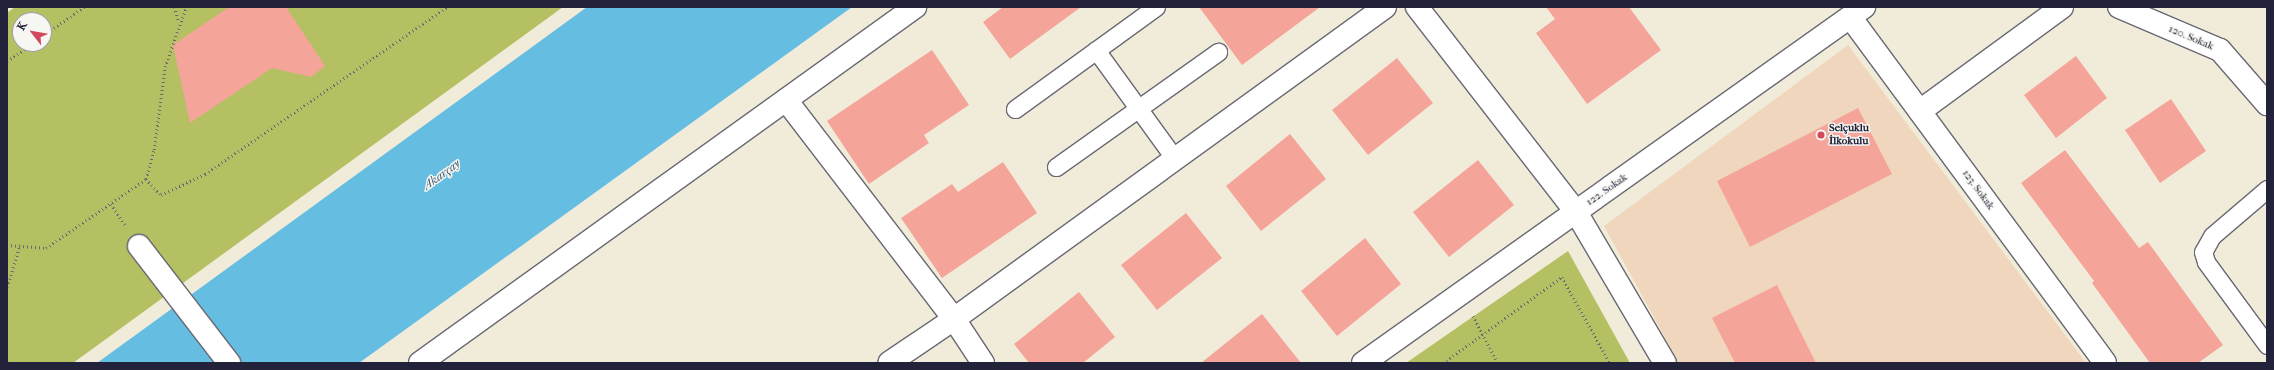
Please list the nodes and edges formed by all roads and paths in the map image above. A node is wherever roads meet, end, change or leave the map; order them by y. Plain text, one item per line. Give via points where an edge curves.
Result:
1 (84, 7) edge
2 (175, 7) edge
3 (186, 7) edge
4 (447, 7) edge
5 (915, 7) edge
6 (1156, 7) edge
7 (1385, 7) edge
8 (1417, 7) edge
9 (2062, 7) edge
10 (2119, 7) edge
11 (1857, 12) edge
12 (179, 24) junction
13 (52, 29) edge
14 (1096, 50) junction
15 (20, 52) edge
16 (1218, 52) dead end
17 (7, 61) edge
18 (786, 100) junction
19 (2267, 104) edge
20 (1015, 109) dead end
21 (1139, 109) junction
22 (1920, 111) junction
23 (1175, 159) junction
24 (1056, 167) dead end
25 (146, 179) junction
26 (2267, 189) edge
27 (1576, 212) junction
28 (7, 245) edge
29 (20, 245) junction
30 (139, 246) dead end
31 (7, 288) edge
32 (1460, 294) junction
33 (954, 319) junction
34 (1482, 334) junction
35 (2267, 345) edge
36 (229, 363) edge
37 (420, 363) edge
38 (889, 363) edge
39 (983, 363) edge
40 (1362, 363) edge
41 (1443, 363) edge
42 (1498, 363) edge
43 (1610, 363) edge
44 (1665, 363) edge
45 (2105, 363) edge

1 - 13 path
2 - 12 path
3 - 12 path
4 - 25 path via 205,174 162,195
5 - 18 street
6 - 14 lane
7 - 23 street
8 - 27 street
9 - 22 street
10 - 19 street, 120. Sokak via 2220,50
11 - 22 street, 123. Sokak
11 - 27 street, 122. Sokak
12 - 25 path via 165,67 154,150
14 - 20 lane
14 - 21 lane
15 - 17 path
16 - 21 lane
18 - 33 street
18 - 37 street
21 - 23 lane
21 - 24 lane
22 - 45 street, 123. Sokak
23 - 33 street
25 - 29 path via 46,248
26 - 35 lane via 2212,236 2203,252 2206,262
27 - 32 street, 122. Sokak
27 - 44 street
28 - 29 path
29 - 31 path
30 - 36 street
32 - 34 path
32 - 40 street, 122. Sokak
33 - 38 street
33 - 39 street
34 - 41 path
34 - 42 path
34 - 43 path via 1562,277

